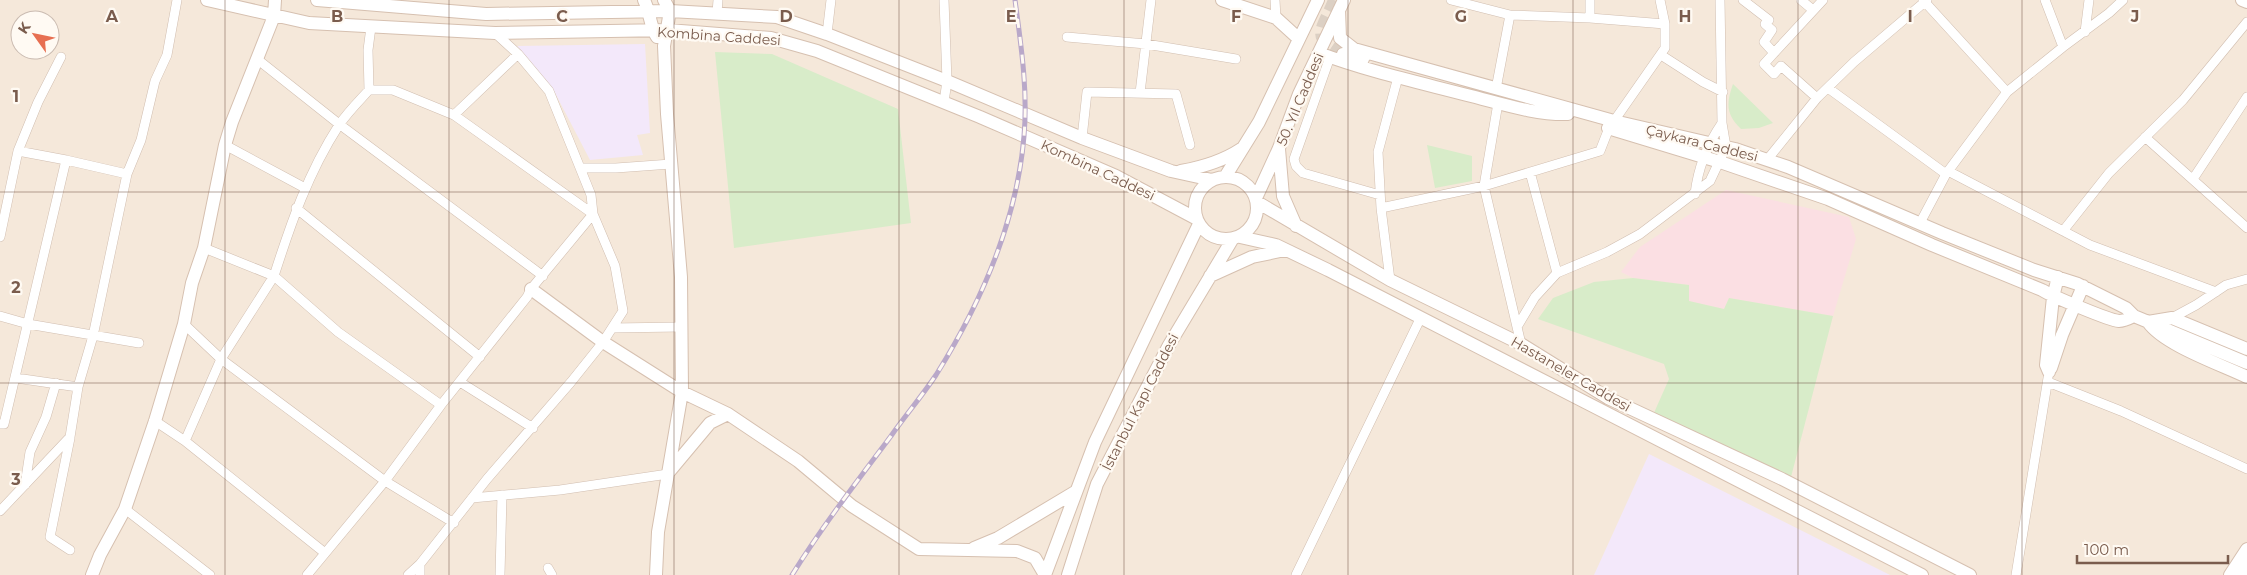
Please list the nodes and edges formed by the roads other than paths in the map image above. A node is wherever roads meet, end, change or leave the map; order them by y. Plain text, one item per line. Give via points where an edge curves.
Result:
1 (178, 0) edge
2 (207, 0) edge
3 (275, 0) edge
4 (317, 0) edge
5 (718, 0) edge
6 (831, 0) edge
7 (944, 0) edge
8 (1151, 0) edge
9 (1222, 0) edge
10 (1275, 0) edge
11 (1318, 0) edge
12 (1451, 0) edge
13 (1590, 0) edge
14 (1660, 0) edge
15 (1720, 0) edge
16 (1743, 0) edge
17 (1801, 0) edge
18 (1823, 0) edge
19 (1925, 0) edge
20 (2045, 0) edge
21 (2089, 0) edge
22 (2123, 0) edge
23 (2242, 0) edge
24 (2247, 2) edge
25 (1341, 5) edge
26 (647, 6) edge
27 (667, 6) edge
28 (1813, 10) junction
29 (717, 14) junction
30 (1510, 15) junction
31 (274, 16) junction
32 (1276, 18) junction
33 (1590, 18) junction
34 (2247, 22) edge
35 (1665, 24) junction
36 (371, 27) junction
37 (668, 30) junction
38 (653, 31) junction
39 (2085, 32) junction
40 (495, 33) junction
41 (827, 34) junction
42 (1067, 37) dead end
43 (1299, 38) junction
44 (1146, 44) junction
45 (664, 46) junction
46 (2063, 47) junction
47 (1774, 53) junction
48 (518, 54) junction
49 (1343, 54) tunnel mouth
50 (1324, 55) junction
51 (1661, 56) junction
52 (61, 57) dead end
53 (257, 59) junction
54 (1236, 59) dead end
55 (1398, 77) junction
56 (948, 81) junction
57 (1828, 88) junction
58 (1496, 89) junction
59 (369, 90) junction
60 (1723, 92) junction
61 (2007, 92) junction
62 (1140, 93) junction
63 (2247, 97) edge
64 (1817, 98) junction
65 (944, 102) junction
66 (1498, 103) junction
67 (1568, 114) junction
68 (454, 115) junction
69 (340, 124) junction
70 (1722, 124) junction
71 (1611, 125) junction
72 (2145, 137) junction
73 (1082, 138) junction
74 (1708, 143) junction
75 (225, 145) junction
76 (1190, 145) dead end
77 (1243, 147) junction
78 (1726, 147) junction
79 (1279, 148) junction
80 (18, 151) junction
81 (1703, 157) junction
82 (66, 160) junction
83 (1767, 160) junction
84 (1720, 162) junction
85 (671, 164) junction
86 (581, 168) junction
87 (1177, 172) junction
88 (1530, 172) junction
89 (1947, 173) junction
90 (127, 174) junction
91 (1225, 177) junction
92 (2193, 179) junction
93 (1212, 180) junction
94 (1484, 186) junction
95 (305, 188) junction
96 (1695, 194) junction
97 (1380, 195) junction
98 (1256, 200) junction
99 (296, 208) junction
100 (1381, 208) junction
101 (594, 214) junction
102 (1198, 222) junction
103 (1920, 224) junction
104 (1296, 226) junction
105 (2247, 228) edge
106 (2063, 231) junction
107 (0, 237) edge
108 (1236, 238) junction
109 (204, 248) junction
110 (1286, 250) junction
111 (1557, 274) junction
112 (274, 276) junction
113 (543, 276) junction
114 (1210, 276) junction
115 (2058, 277) junction
116 (2247, 279) edge
117 (1390, 280) junction
118 (2083, 286) junction
119 (531, 289) junction
120 (2216, 292) junction
121 (2053, 297) junction
122 (2076, 305) junction
123 (0, 316) edge
124 (2134, 316) junction
125 (1420, 317) junction
126 (2172, 318) junction
127 (2148, 322) junction
128 (28, 324) junction
129 (184, 324) junction
130 (681, 327) junction
131 (1517, 327) junction
132 (612, 328) junction
133 (93, 336) junction
134 (603, 342) junction
135 (139, 344) dead end
136 (1521, 344) junction
137 (2247, 349) edge
138 (480, 356) junction
139 (221, 359) junction
140 (2247, 363) edge
141 (2247, 376) edge
142 (2048, 377) junction
143 (16, 378) junction
144 (56, 382) junction
145 (460, 382) junction
146 (78, 387) junction
147 (682, 392) junction
148 (441, 405) junction
149 (728, 414) junction
150 (155, 421) junction
151 (0, 424) edge
152 (533, 428) junction
153 (70, 437) junction
154 (185, 441) junction
155 (2247, 470) edge
156 (668, 474) junction
157 (385, 481) junction
158 (25, 485) junction
159 (1075, 492) junction
160 (502, 495) junction
161 (472, 498) junction
162 (125, 509) junction
163 (0, 510) edge
164 (454, 523) junction
165 (2247, 548) edge
166 (70, 550) dead end
167 (967, 551) junction
168 (325, 553) junction
169 (2247, 563) edge
170 (420, 564) junction
171 (92, 575) edge
172 (210, 575) edge
173 (307, 575) edge
174 (408, 575) edge
175 (420, 575) edge
176 (500, 575) edge
177 (656, 575) edge
178 (1045, 575) edge
179 (1068, 575) edge
180 (1296, 575) edge
181 (1922, 575) edge
182 (1970, 575) edge
183 (2016, 575) edge
184 (2230, 575) edge
185 (2241, 575) edge

1 - 90 street via 167,55 155,81 141,140
2 - 31 main road, Kombina Caddesi
3 - 31 main road
4 - 26 main road, Kombina Caddesi via 486,14
5 - 29 street
6 - 41 street
7 - 56 street
8 - 44 street
9 - 32 main road
10 - 32 street
11 - 43 main road, 50. Yıl Caddesi
12 - 30 street
13 - 33 street
14 - 35 street
15 - 60 street
16 - 47 street via 1768,20 1765,24 1772,30 1764,42
17 - 28 street
18 - 28 street
19 - 57 street
19 - 61 street
20 - 46 street
21 - 39 street
22 - 39 street
23 - 24 main road
25 - 50 main road, 50. Yıl Caddesi
25 - 58 main road, Çaykara Caddesi via 1340,38 1354,49
26 - 27 main road, Kombina Caddesi
26 - 38 main road
27 - 29 main road, Kombina Caddesi
27 - 37 main road
28 - 47 street
29 - 41 main road, Kombina Caddesi via 777,17
30 - 33 street
30 - 58 street
31 - 36 main road, Kombina Caddesi via 309,23
31 - 53 main road
32 - 43 main road
33 - 35 street
34 - 72 street via 2194,87
35 - 51 street via 1665,48
36 - 40 main road, Kombina Caddesi
36 - 59 street
37 - 38 main road, Kombina Caddesi
37 - 45 main road
37 - 65 main road, Kombina Caddesi via 771,38 797,44
38 - 40 main road, Kombina Caddesi
38 - 45 main road
39 - 46 street
40 - 48 street
41 - 56 main road, Kombina Caddesi
42 - 44 street
43 - 77 main road, 50. Yıl Caddesi via 1259,122
44 - 54 street
44 - 62 street
45 - 85 main road
46 - 61 street
47 - 64 street via 1764,64 1774,74 1781,66
48 - 68 street
48 - 86 street via 549,91
49 - 67 main road, Çaykara Caddesi
50 - 55 main road
50 - 79 main road, 50. Yıl Caddesi via 1299,94
50 - 97 street via 1294,159 1296,166 1303,173
51 - 60 street
51 - 71 street
52 - 80 street
53 - 69 street
53 - 75 main road
55 - 66 main road
55 - 97 street via 1378,152
56 - 65 street
56 - 73 main road, Kombina Caddesi
57 - 64 street
57 - 89 street
58 - 71 main road, Çaykara Caddesi
59 - 68 street via 392,90
59 - 69 street
60 - 70 street
61 - 89 street
62 - 73 street via 1087,92
62 - 76 street via 1176,94
63 - 92 street
64 - 83 street
65 - 102 main road, Kombina Caddesi via 1116,176
66 - 67 main road
66 - 94 street
67 - 71 main road, Çaykara Caddesi
68 - 101 street
69 - 95 street
69 - 113 street
70 - 74 street
70 - 78 street
71 - 74 main road, Çaykara Caddesi
71 - 81 main road, Çaykara Caddesi
71 - 88 street via 1600,151
72 - 92 street
72 - 106 street via 2109,173
73 - 87 main road, Kombina Caddesi
74 - 78 main road, Çaykara Caddesi
74 - 81 street
75 - 95 street
75 - 109 main road
77 - 87 main road via 1207,165
77 - 91 main road, 50. Yıl Caddesi
78 - 83 main road, Çaykara Caddesi
78 - 84 street
79 - 98 main road, 50. Yıl Caddesi
79 - 104 main road via 1284,196
80 - 82 street
80 - 107 street
81 - 84 main road, Çaykara Caddesi
81 - 96 street
82 - 90 street
82 - 128 street
83 - 103 main road, Çaykara Caddesi
84 - 96 street via 1710,181
84 - 121 main road, Çaykara Caddesi via 1828,199
85 - 86 street
85 - 130 main road via 681,277
86 - 101 street via 591,194
87 - 93 main road, Kombina Caddesi
88 - 94 street
88 - 111 street
89 - 103 street
89 - 106 street
90 - 133 street
91 - 93 main road
91 - 98 main road via 1247,184
92 - 105 street
93 - 102 main road via 1197,196 1195,210
94 - 100 street
94 - 131 street
95 - 99 street
96 - 111 street via 1640,234
97 - 100 street
98 - 104 main road, Hastaneler Caddesi
98 - 108 main road via 1257,216 1253,225
99 - 112 street
99 - 138 street
100 - 117 street
101 - 113 street
101 - 132 street via 615,266 623,311
102 - 108 main road via 1217,239
102 - 159 main road via 1095,442
103 - 115 main road, Çaykara Caddesi
104 - 117 main road, Hastaneler Caddesi
106 - 120 street via 2090,245
108 - 110 main road, Hastaneler Caddesi
108 - 114 main road, İstanbul Kapı Caddesi
109 - 112 street
109 - 129 main road via 192,283
110 - 114 main road via 1252,257
110 - 125 main road, Hastaneler Caddesi
111 - 131 street via 1535,297
112 - 139 street
112 - 148 street via 338,332
113 - 119 street
114 - 179 main road, İstanbul Kapı Caddesi via 1169,345 1097,484
115 - 118 main road, Çaykara Caddesi
115 - 121 main road
116 - 120 street via 2226,285
117 - 136 main road, Hastaneler Caddesi
118 - 122 main road
118 - 124 main road, Çaykara Caddesi via 2126,308
119 - 134 main road
119 - 138 street
120 - 126 street
121 - 122 main road, Çaykara Caddesi
121 - 142 main road via 2046,365
122 - 124 main road, Çaykara Caddesi via 2119,321
122 - 142 main road
123 - 128 street
124 - 127 main road, Çaykara Caddesi
125 - 180 street
125 - 181 main road, Hastaneler Caddesi
126 - 127 main road
126 - 137 main road
127 - 140 main road, Çaykara Caddesi
127 - 141 main road via 2167,339
128 - 133 street
128 - 143 street
129 - 139 street
129 - 150 main road
130 - 132 street
130 - 147 main road
131 - 136 street
132 - 134 street
133 - 135 street
133 - 146 street
134 - 147 main road
134 - 152 street
136 - 182 main road, Hastaneler Caddesi via 1608,398 1782,479
138 - 145 street
139 - 154 street
139 - 157 street
142 - 155 street
142 - 183 street
143 - 144 street
143 - 151 street via 4,424
144 - 146 street
144 - 158 street via 46,417 30,452
145 - 148 street
145 - 152 street
146 - 153 street
147 - 149 main road
147 - 156 main road
148 - 157 street
149 - 156 main road via 710,422
149 - 167 main road via 798,461 852,506 919,549
150 - 154 street
150 - 162 main road
152 - 161 street
153 - 158 street
153 - 166 street via 50,537
154 - 168 street
156 - 160 street
156 - 177 main road via 658,532
157 - 164 street
157 - 168 street
158 - 163 street
159 - 167 main road via 998,538
159 - 178 main road
160 - 161 street
160 - 176 street
161 - 164 street
162 - 171 main road
162 - 172 street
164 - 170 street
165 - 184 main road
167 - 178 main road via 1017,551 1035,558
168 - 173 street
169 - 185 main road
170 - 174 street
170 - 175 street

